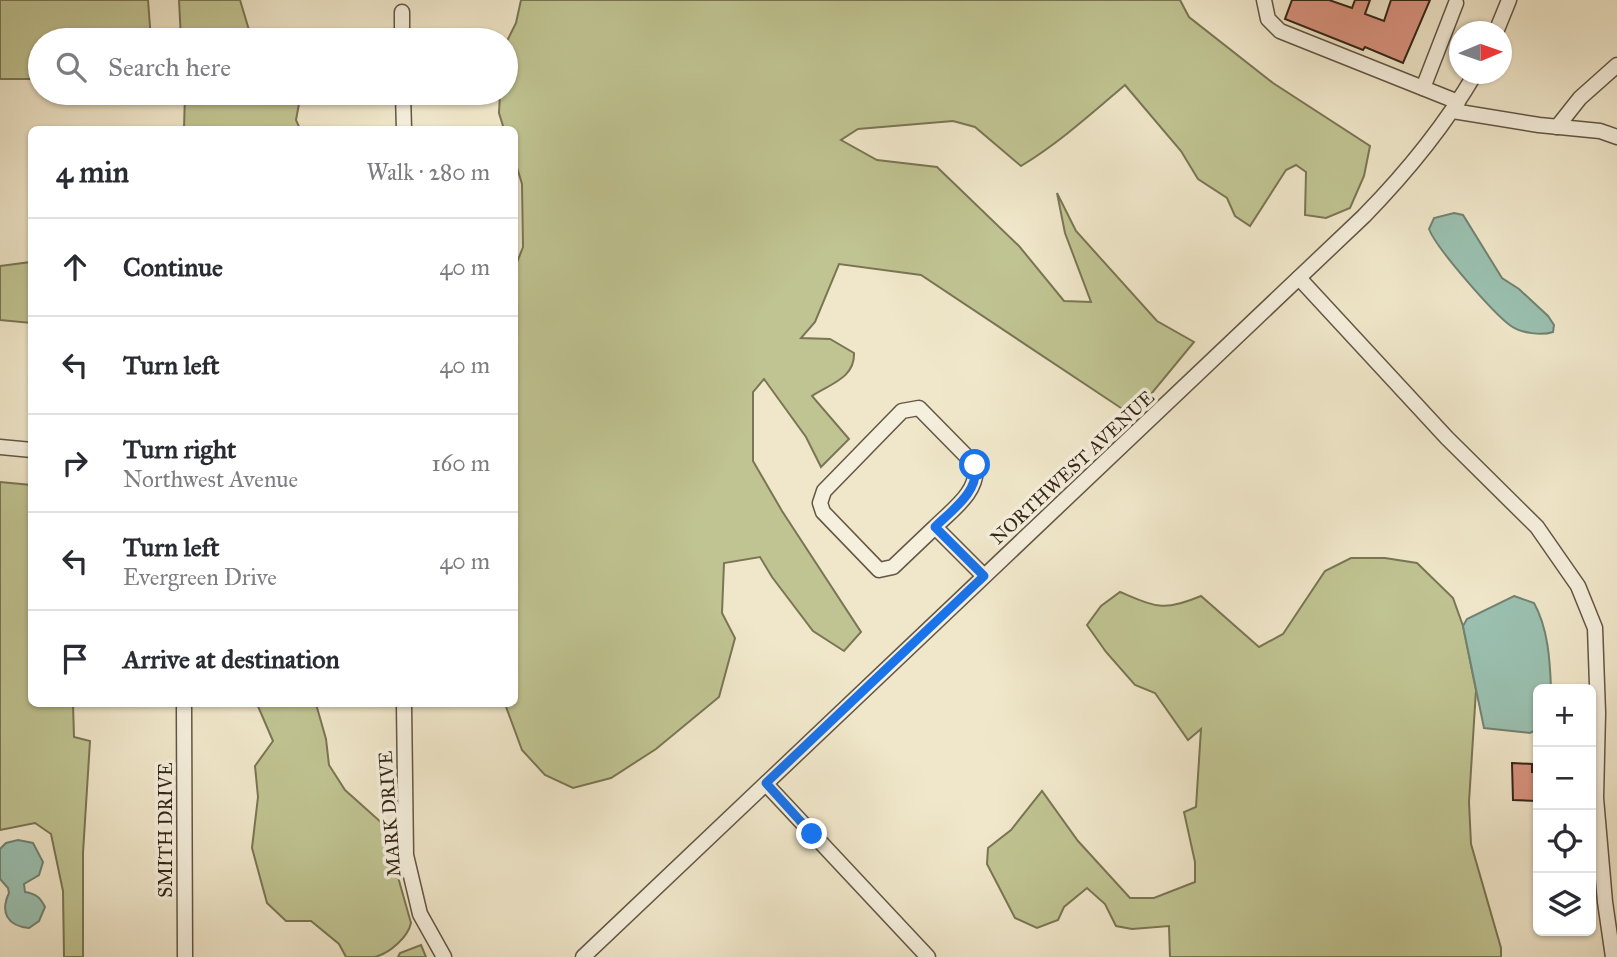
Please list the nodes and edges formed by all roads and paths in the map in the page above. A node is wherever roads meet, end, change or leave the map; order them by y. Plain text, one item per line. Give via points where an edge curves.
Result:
1 (1264, 0) edge
2 (1509, 0) edge
3 (1459, 1) edge
4 (402, 12) dead end
5 (1500, 21) edge
6 (402, 28) edge
7 (1617, 65) edge
8 (1469, 84) edge
9 (1423, 88) junction
10 (403, 105) edge
11 (1455, 106) junction
12 (404, 126) edge
13 (1557, 127) junction
14 (1617, 136) edge
15 (1299, 278) junction
16 (0, 447) edge
17 (28, 450) edge
18 (935, 527) junction
19 (984, 576) junction
20 (184, 707) edge
21 (404, 707) edge
22 (766, 783) junction
23 (923, 952) edge
24 (185, 957) edge
25 (443, 957) edge
26 (583, 957) edge
27 (907, 957) edge
28 (1613, 957) edge

1 - 9 street via 1268,19 1280,31
2 - 5 street
3 - 9 street
4 - 6 street
7 - 13 street
8 - 11 street, NORTHWEST AVENUE
9 - 11 street
10 - 12 street
11 - 13 street
11 - 15 street, NORTHWEST AVENUE via 1393,186
13 - 14 street
15 - 19 street, NORTHWEST AVENUE
15 - 28 street via 1447,438 1537,527 1578,586 1595,628 1596,798
16 - 17 street
18 - 18 street via 974,486 975,465 919,408 911,408 902,411 824,491 820,503 823,512 879,570 892,567
18 - 19 street
19 - 22 street, NORTHWEST AVENUE
20 - 24 street, SMITH DRIVE
21 - 25 street, MARK DRIVE via 406,855 420,914
22 - 23 street
22 - 26 street, NORTHWEST AVENUE
23 - 27 street

